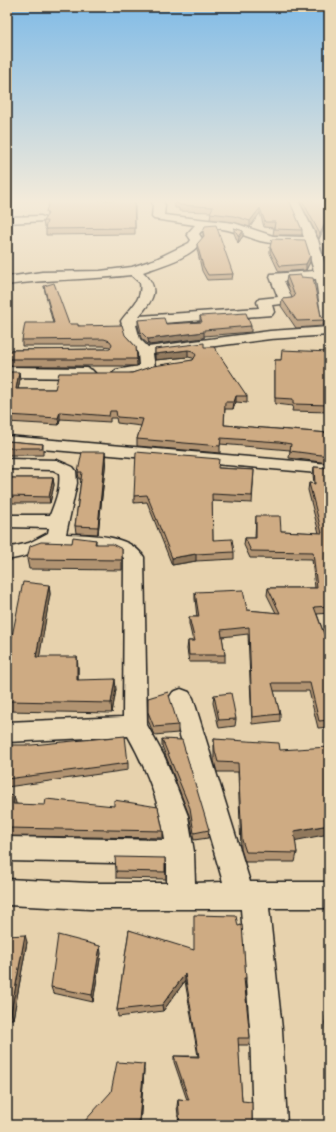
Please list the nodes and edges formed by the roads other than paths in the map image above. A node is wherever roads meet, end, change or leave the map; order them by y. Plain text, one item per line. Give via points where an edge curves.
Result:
1 (179, 253) edge
2 (317, 253) edge
3 (306, 263) edge
4 (272, 264) dead end
5 (134, 271) junction
6 (324, 274) edge
7 (278, 277) junction
8 (7, 281) edge
9 (128, 321) junction
10 (329, 322) edge
11 (329, 330) edge
12 (151, 361) junction
13 (7, 372) edge
14 (7, 441) edge
15 (7, 464) edge
16 (329, 469) edge
17 (7, 521) edge
18 (55, 530) junction
19 (7, 554) edge
20 (181, 698) dead end
21 (135, 726) junction
22 (7, 732) edge
23 (7, 849) edge
24 (180, 852) junction
25 (7, 892) edge
26 (329, 895) edge
27 (181, 896) junction
28 (246, 897) junction
29 (270, 1125) edge

1 - 5 street
2 - 6 street
3 - 6 street
4 - 7 street
5 - 8 street via 100,275 42,276
5 - 9 street via 146,282 148,295
6 - 7 street
6 - 10 street
7 - 9 street via 286,300 264,302 266,312
9 - 12 street via 133,340
11 - 12 street via 239,339
12 - 13 street via 145,370 140,372
14 - 16 street
15 - 18 street via 57,465 67,471 67,487
17 - 18 street
18 - 19 street via 40,546
18 - 21 street via 124,548 134,557
20 - 28 street via 236,879
21 - 22 street
21 - 24 street via 153,758 170,800
23 - 24 street
24 - 27 street
25 - 27 street via 90,896
26 - 28 street
27 - 28 street
28 - 29 street via 266,1029

